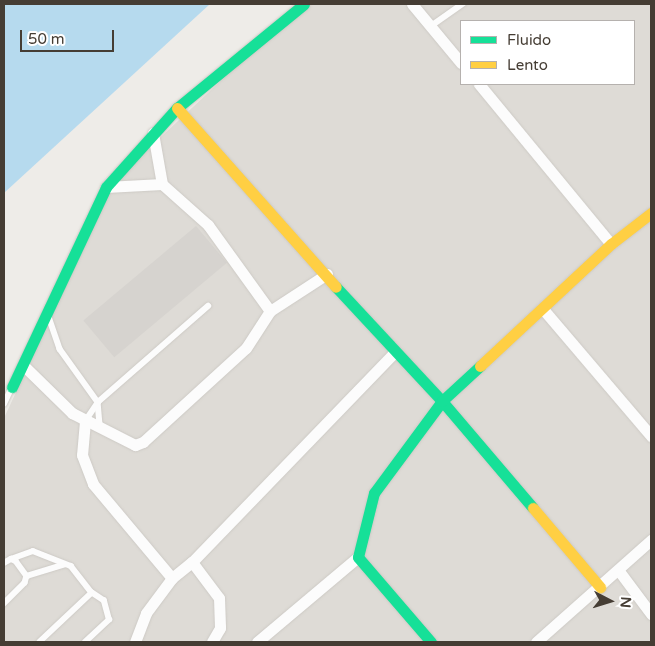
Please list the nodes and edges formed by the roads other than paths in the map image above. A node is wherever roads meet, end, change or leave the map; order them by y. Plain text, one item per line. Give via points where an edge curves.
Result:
1 (304, 4) edge
2 (412, 4) edge
3 (464, 4) edge
4 (431, 26) junction
5 (460, 62) edge
6 (479, 85) edge
7 (177, 108) junction
8 (153, 133) junction
9 (162, 184) junction
10 (106, 187) junction
11 (651, 214) edge
12 (611, 244) junction
13 (327, 274) junction
14 (208, 306) dead end
15 (543, 309) junction
16 (270, 311) junction
17 (47, 312) junction
18 (395, 352) junction
19 (23, 366) junction
20 (12, 387) joint
21 (442, 401) junction
22 (98, 402) junction
23 (4, 404) edge
24 (85, 421) junction
25 (100, 426) junction
26 (651, 436) edge
27 (651, 540) edge
28 (358, 557) junction
29 (11, 559) junction
30 (192, 562) junction
31 (4, 563) edge
32 (63, 565) junction
33 (619, 571) junction
34 (27, 576) junction
35 (172, 578) junction
36 (600, 587) junction
37 (92, 593) junction
38 (4, 604) edge
39 (651, 614) edge
40 (40, 642) edge
41 (85, 642) edge
42 (135, 642) edge
43 (212, 642) edge
44 (257, 642) edge
45 (430, 642) edge
46 (536, 642) edge

1 - 7 street
2 - 4 street
3 - 4 lane
4 - 5 street
6 - 12 street
7 - 8 street
7 - 13 street
8 - 9 street
8 - 10 street
9 - 10 street
9 - 16 street via 208,225
10 - 17 street
11 - 12 street
12 - 15 street
13 - 16 street
13 - 18 street
14 - 22 lane
15 - 21 street
15 - 26 street
16 - 25 street via 246,348 143,442 135,445 126,443
17 - 19 street
17 - 22 lane via 60,349
18 - 21 street
18 - 30 street
19 - 20 street
19 - 24 street via 58,403
20 - 23 lane
21 - 28 street via 378,485 367,512
21 - 36 street
22 - 24 lane
22 - 25 lane
24 - 25 street
24 - 35 street via 82,455 93,484
27 - 33 street
28 - 44 street
28 - 45 street
29 - 31 lane
29 - 32 lane via 33,551
29 - 34 lane via 22,565
30 - 35 street
30 - 43 street via 219,598 220,628
32 - 34 lane
32 - 37 lane via 74,568
33 - 36 street
33 - 39 street
34 - 38 lane via 25,583
35 - 42 street via 146,613
36 - 46 street
37 - 40 lane
37 - 41 lane via 104,601 109,620

